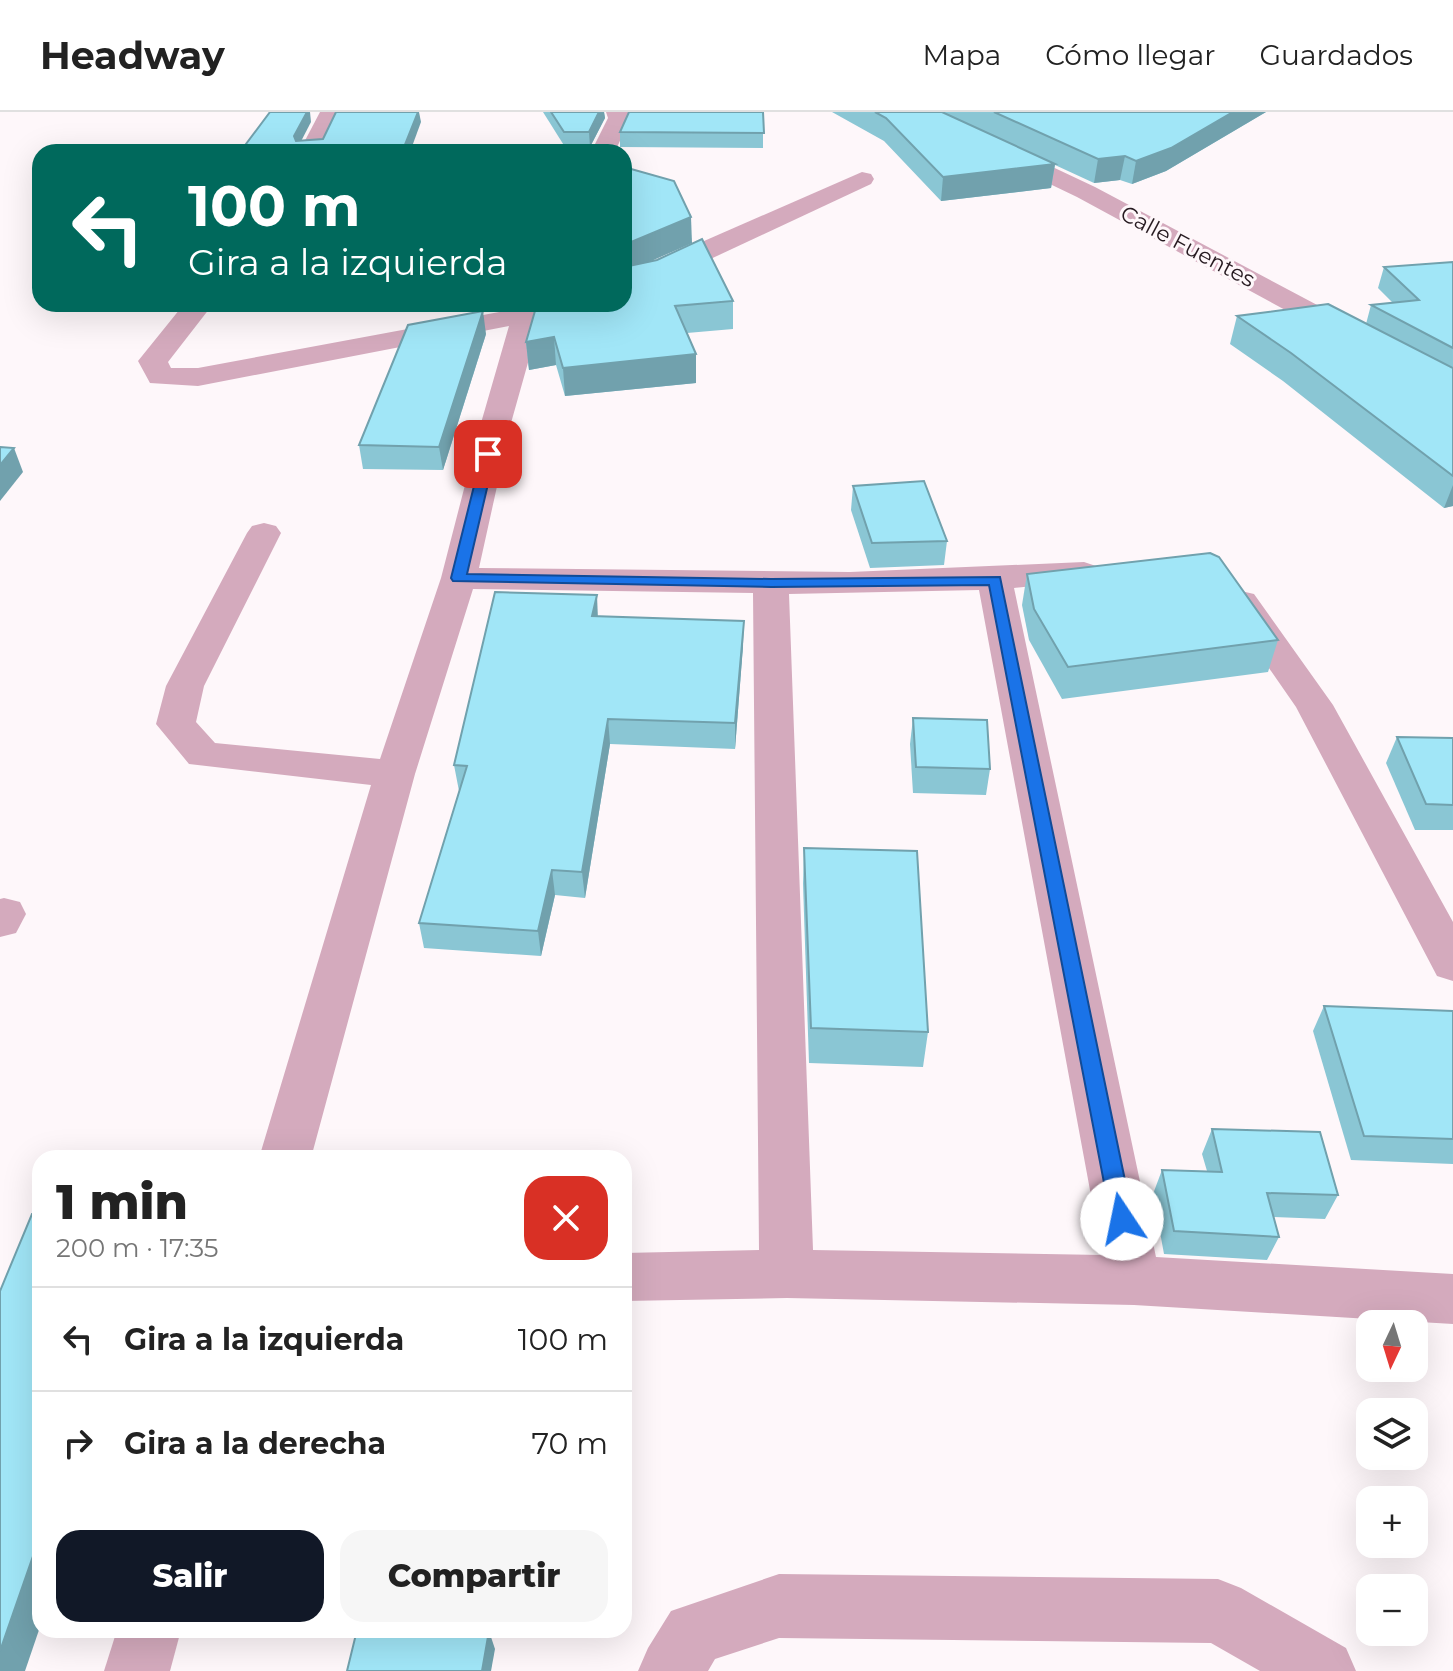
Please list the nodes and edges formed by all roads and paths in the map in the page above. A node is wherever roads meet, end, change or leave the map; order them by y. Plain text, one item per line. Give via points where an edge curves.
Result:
1 (331, 112) edge
2 (617, 112) edge
3 (918, 112) edge
4 (315, 144) edge
5 (607, 144) edge
6 (862, 179) dead end
7 (632, 283) edge
8 (193, 312) edge
9 (519, 312) edge
10 (538, 312) edge
11 (1453, 389) edge
12 (264, 533) dead end
13 (1121, 570) edge
14 (1213, 573) edge
15 (459, 578) junction
16 (995, 580) junction
17 (771, 583) junction
18 (395, 774) junction
19 (1453, 964) edge
20 (287, 1150) edge
21 (787, 1274) junction
22 (632, 1277) edge
23 (1134, 1280) junction
24 (1453, 1299) edge
25 (147, 1638) edge
26 (137, 1671) edge
27 (671, 1671) edge
28 (1323, 1671) edge

1 - 4 street
2 - 5 street
3 - 11 street, Calle Fuentes via 1086,192
6 - 7 street
8 - 9 street via 153,361 160,377 198,377
10 - 15 street
12 - 18 street via 185,686 176,724 203,755
13 - 16 street
14 - 19 street via 1226,579 1314,705
15 - 17 street
15 - 18 street
16 - 17 street
16 - 23 street
17 - 21 street
18 - 20 street
21 - 22 street
21 - 23 street
23 - 24 street
25 - 26 street
27 - 28 street via 694,1634 779,1606 1218,1611

